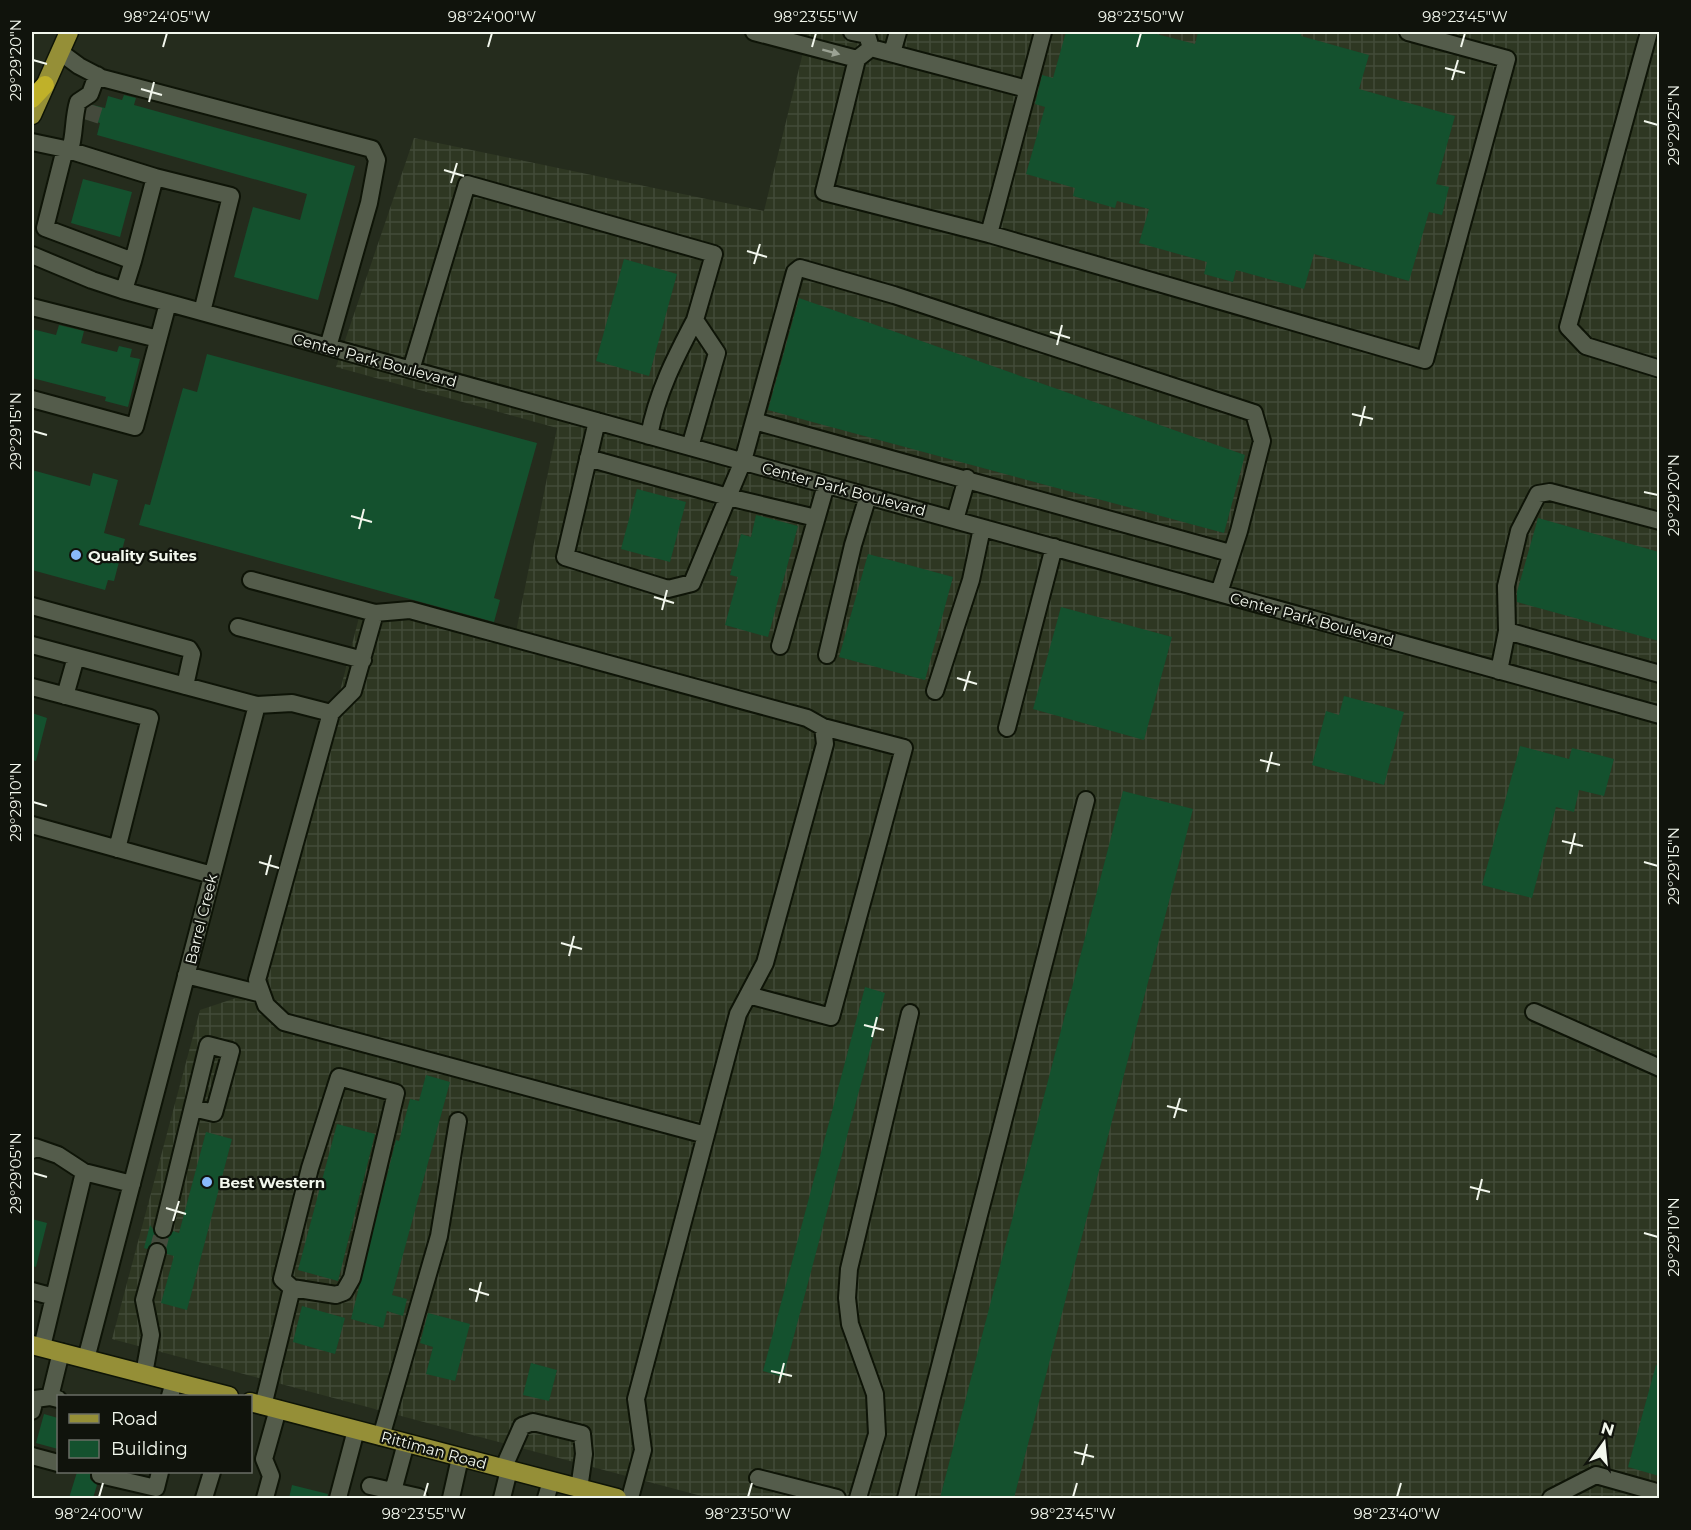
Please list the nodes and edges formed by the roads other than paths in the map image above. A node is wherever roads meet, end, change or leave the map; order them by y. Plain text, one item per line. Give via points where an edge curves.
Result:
1 (69, 32) edge
2 (754, 32) edge
3 (852, 32) edge
4 (898, 32) edge
5 (1043, 32) edge
6 (1408, 32) edge
7 (1649, 32) edge
8 (871, 48) junction
9 (60, 52) junction
10 (892, 53) junction
11 (857, 59) junction
12 (97, 75) junction
13 (45, 85) junction
14 (1027, 89) junction
15 (32, 99) edge
16 (92, 107) junction
17 (32, 115) edge
18 (76, 131) junction
19 (32, 142) edge
20 (68, 149) junction
21 (155, 177) junction
22 (989, 234) junction
23 (32, 255) edge
24 (133, 261) junction
25 (124, 290) junction
26 (168, 303) junction
27 (32, 307) edge
28 (202, 312) junction
29 (695, 320) junction
30 (158, 339) junction
31 (328, 347) junction
32 (1659, 369) edge
33 (411, 370) junction
34 (32, 399) edge
35 (597, 421) junction
36 (754, 421) junction
37 (649, 435) junction
38 (690, 447) junction
39 (588, 458) junction
40 (742, 461) junction
41 (967, 478) junction
42 (826, 485) junction
43 (868, 496) junction
44 (728, 497) junction
45 (816, 518) junction
46 (955, 520) junction
47 (1659, 521) edge
48 (982, 528) junction
49 (1054, 547) junction
50 (1230, 553) junction
51 (251, 580) dead end
52 (1219, 593) junction
53 (32, 610) edge
54 (375, 613) junction
55 (237, 627) dead end
56 (1507, 631) junction
57 (32, 645) edge
58 (780, 646) dead end
59 (827, 655) dead end
60 (76, 657) junction
61 (363, 660) junction
62 (1499, 671) junction
63 (1659, 674) edge
64 (185, 686) junction
65 (32, 687) edge
66 (935, 692) dead end
67 (65, 696) junction
68 (257, 705) junction
69 (331, 713) junction
70 (1659, 715) edge
71 (823, 727) junction
72 (1007, 728) dead end
73 (1086, 800) dead end
74 (32, 825) edge
75 (117, 849) junction
76 (212, 875) junction
77 (186, 975) junction
78 (262, 994) junction
79 (748, 994) junction
80 (1534, 1012) dead end
81 (910, 1013) dead end
82 (1659, 1068) edge
83 (193, 1108) dead end
84 (458, 1120) dead end
85 (706, 1135) junction
86 (32, 1150) edge
87 (84, 1172) junction
88 (132, 1184) junction
89 (163, 1228) tunnel mouth
90 (157, 1252) tunnel mouth
91 (292, 1288) junction
92 (32, 1291) edge
93 (54, 1297) junction
94 (37, 1346) edge
95 (61, 1352) junction
96 (86, 1359) junction
97 (144, 1374) junction
98 (172, 1389) edge
99 (221, 1395) edge
100 (54, 1398) edge
101 (264, 1406) edge
102 (32, 1411) edge
103 (356, 1430) junction
104 (381, 1437) junction
105 (406, 1443) junction
106 (32, 1456) edge
107 (257, 1458) edge
108 (460, 1458) junction
109 (57, 1463) edge
110 (506, 1469) junction
111 (160, 1473) edge
112 (212, 1473) edge
113 (100, 1475) dead end
114 (758, 1478) dead end
115 (370, 1486) dead end
116 (579, 1489) junction
117 (549, 1490) edge
118 (393, 1491) junction
119 (1659, 1492) edge
120 (419, 1497) edge
121 (204, 1498) edge
122 (265, 1498) edge
123 (338, 1498) edge
124 (451, 1498) edge
125 (502, 1498) edge
126 (617, 1498) edge
127 (630, 1498) edge
128 (837, 1498) edge
129 (858, 1498) edge
130 (906, 1498) edge
131 (1551, 1498) edge

1 - 9 main road
2 -> 11 street
3 - 8 street via 867,35
4 - 10 street
5 - 14 street
6 - 22 street via 1507,59 1425,360
7 - 32 street via 1568,327 1586,346
8 - 10 street
8 - 11 street
9 - 12 street
9 - 13 main road
10 - 14 street
11 - 22 street via 824,192
12 - 16 street
12 - 31 street via 372,149 377,160 369,203
13 - 15 highway
13 - 17 main road
14 - 22 street
16 - 18 street
16 - 18 street via 78,102
18 - 20 street
19 - 20 street
20 - 21 street
20 - 24 street via 45,228
21 - 24 street
21 - 28 street via 231,196
23 - 25 street, Center Park Boulevard
24 - 25 street
25 - 26 street, Center Park Boulevard
26 - 28 street, Center Park Boulevard
26 - 30 street
27 - 30 street
28 - 31 street, Center Park Boulevard
29 - 33 street via 714,254 467,184
29 - 37 street via 655,404
29 - 38 street via 717,353
30 - 34 street via 135,427
31 - 33 street, Center Park Boulevard
33 - 35 street, Center Park Boulevard
35 - 37 street, Center Park Boulevard
35 - 39 street
36 - 40 street
36 - 41 street
36 - 50 street via 795,272 800,268 1254,412 1262,441
37 - 38 street, Center Park Boulevard
38 - 40 street, Center Park Boulevard
39 - 44 street
39 - 44 street via 565,557 668,589 692,583
40 - 42 street, Center Park Boulevard
40 - 44 street
41 - 46 street
41 - 50 street
42 - 43 street, Center Park Boulevard
42 - 45 street
43 - 46 street, Center Park Boulevard
43 - 59 street
44 - 45 street
45 - 58 street
46 - 48 street, Center Park Boulevard
47 - 56 street via 1550,492 1538,494 1519,531 1506,586
48 - 49 street, Center Park Boulevard
48 - 66 street via 971,580
49 - 52 street, Center Park Boulevard
49 - 72 street
50 - 52 street
51 - 54 street
52 - 62 street, Center Park Boulevard
53 - 64 street via 189,649 192,654
54 - 61 street
54 - 71 street via 410,610 807,718
55 - 61 street
56 - 62 street
56 - 63 street
57 - 60 street
60 - 64 street
60 - 67 street
61 - 69 street via 353,691
62 - 70 street, Center Park Boulevard
64 - 68 street
65 - 67 street
67 - 75 street via 150,718
68 - 69 street via 292,703
68 - 76 street, Barrel Creek
69 - 78 street via 257,980
71 - 79 street via 825,744 765,963
71 - 79 street via 904,748 831,1017
73 - 130 street
74 - 75 street
75 - 76 street
76 - 77 street, Barrel Creek
77 - 78 street
77 - 88 street, Barrel Creek
78 - 85 street via 266,1005 284,1022
79 - 85 street via 738,1014
80 - 82 street
81 - 129 street via 849,1269 850,1324 875,1394 877,1434
83 - 89 street
84 - 104 street via 439,1236
85 - 127 street via 636,1399 643,1450
86 - 87 street via 35,1147 58,1155
87 - 88 street
87 - 93 street
88 - 96 street, Barrel Creek
90 - 97 street via 144,1300 151,1335
91 - 91 street via 336,1295 344,1292 352,1278 396,1093 339,1077 310,1168 282,1279
91 - 101 street
92 - 93 street
93 - 94 street
94 - 95 main road
95 - 96 main road
95 - 100 street
96 - 97 main road
97 - 98 main road
98 - 99 main road
100 - 102 street via 35,1399
101 - 103 main road, Rittiman Road
101 - 107 street
103 - 104 main road, Rittiman Road
103 - 123 street
104 - 105 main road, Rittiman Road
105 - 108 main road, Rittiman Road
105 - 118 street
106 - 109 street
107 - 122 street via 271,1476
108 - 110 main road, Rittiman Road
108 - 124 street
110 - 116 street via 522,1426 533,1422 582,1434 584,1454
110 - 117 main road, Rittiman Road
110 - 125 street
111 - 113 street via 156,1488
112 - 121 street
114 - 128 street
115 - 118 street
116 - 117 main road, Rittiman Road
116 - 126 main road, Rittiman Road
118 - 120 street
119 - 131 street via 1596,1475

